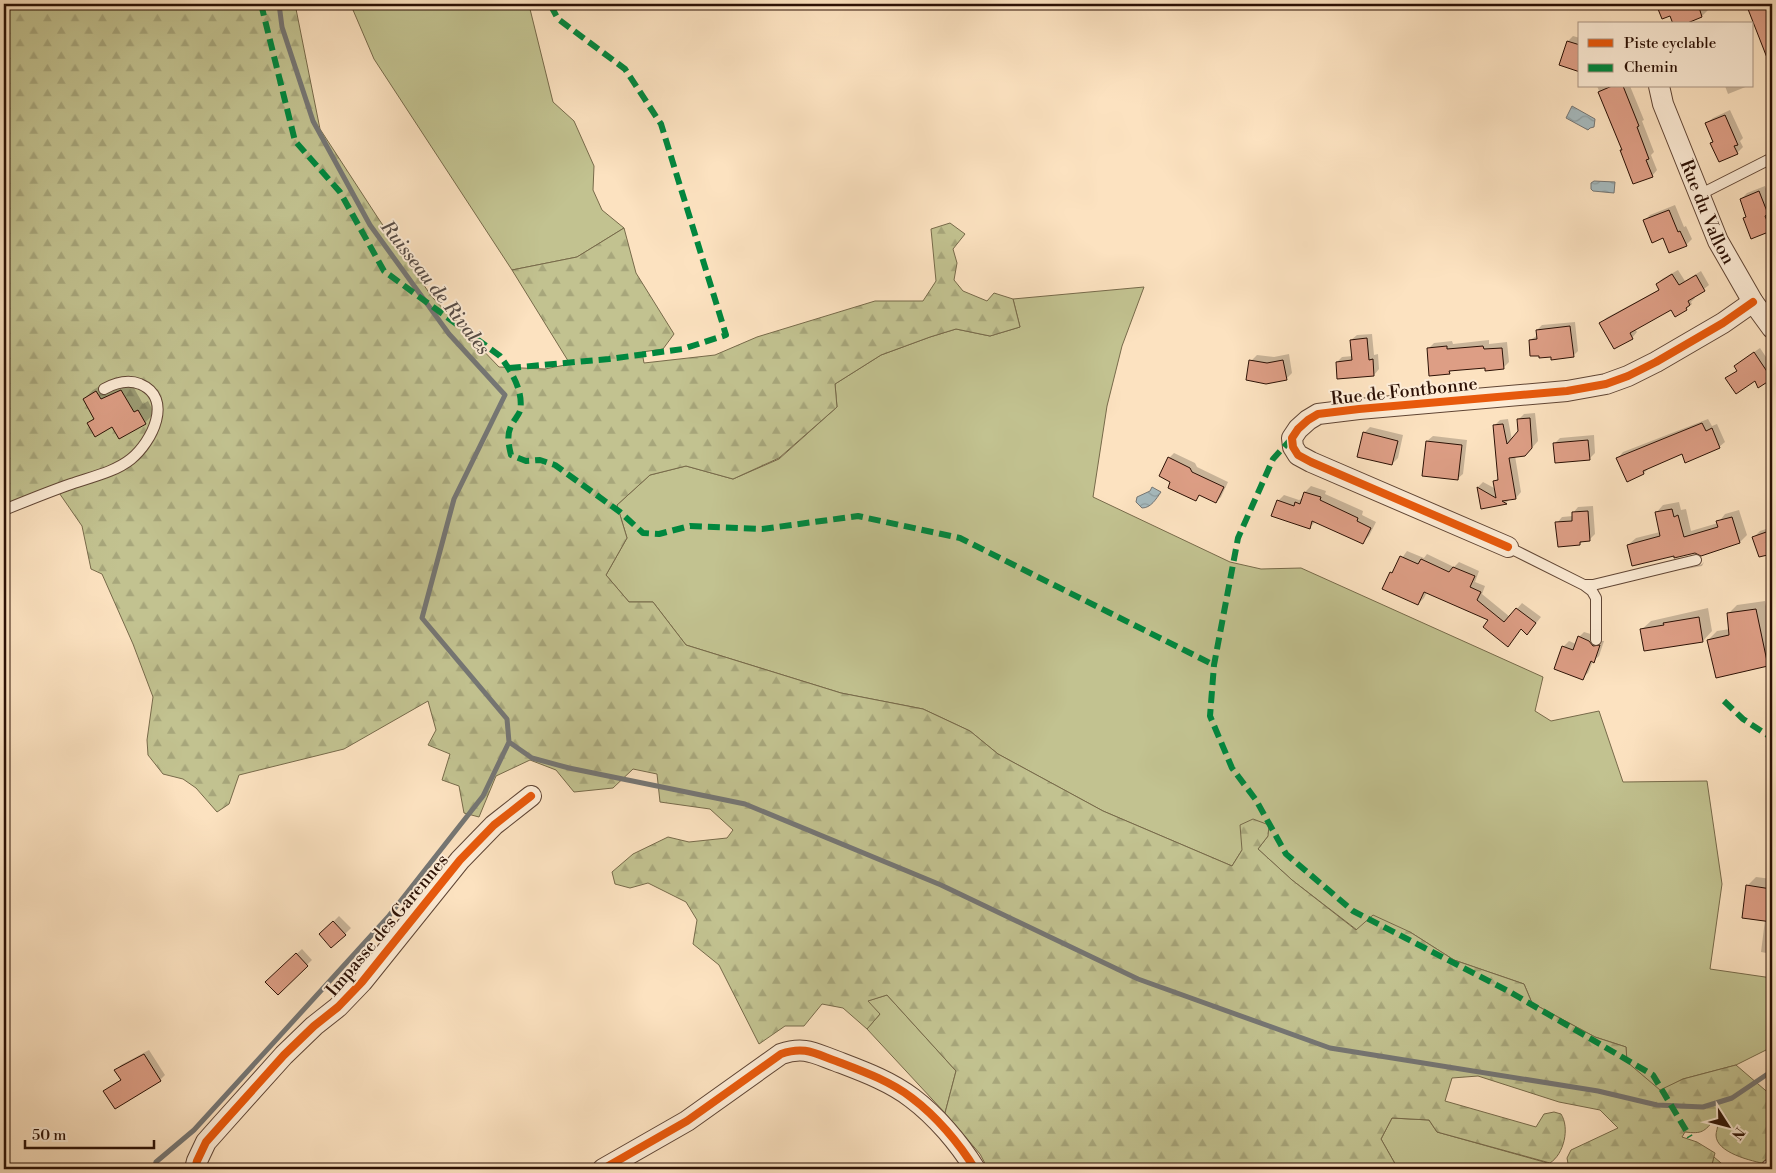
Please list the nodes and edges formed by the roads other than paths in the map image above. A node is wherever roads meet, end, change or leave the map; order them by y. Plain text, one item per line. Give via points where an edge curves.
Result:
1 (1659, 88) edge
2 (1772, 158) edge
3 (1699, 195) junction
4 (1766, 315) edge
5 (104, 390) dead end
6 (4, 510) edge
7 (1508, 547) joint
8 (1696, 560) dead end
9 (1584, 585) junction
10 (1596, 640) dead end
11 (531, 796) dead end
12 (195, 1169) edge
13 (603, 1169) edge
14 (975, 1169) edge

1 - 3 street, Rue du Vallon
2 - 3 lane
3 - 4 street, Rue du Vallon via 1718,241
4 - 7 street, Rue de Fontbonne via 1723,323 1656,362 1606,384 1567,391 1318,414 1298,429 1292,438 1292,447 1298,455 1311,462
5 - 6 lane via 125,381 136,382 154,393 158,415 145,444 132,459 115,468
7 - 9 lane
8 - 9 lane
9 - 10 lane via 1596,598
11 - 12 street, Impasse des Garennes via 494,824 460,860 362,982 284,1055 240,1103 206,1142
13 - 14 street via 687,1121 782,1054 802,1049 862,1071 911,1097 935,1119

